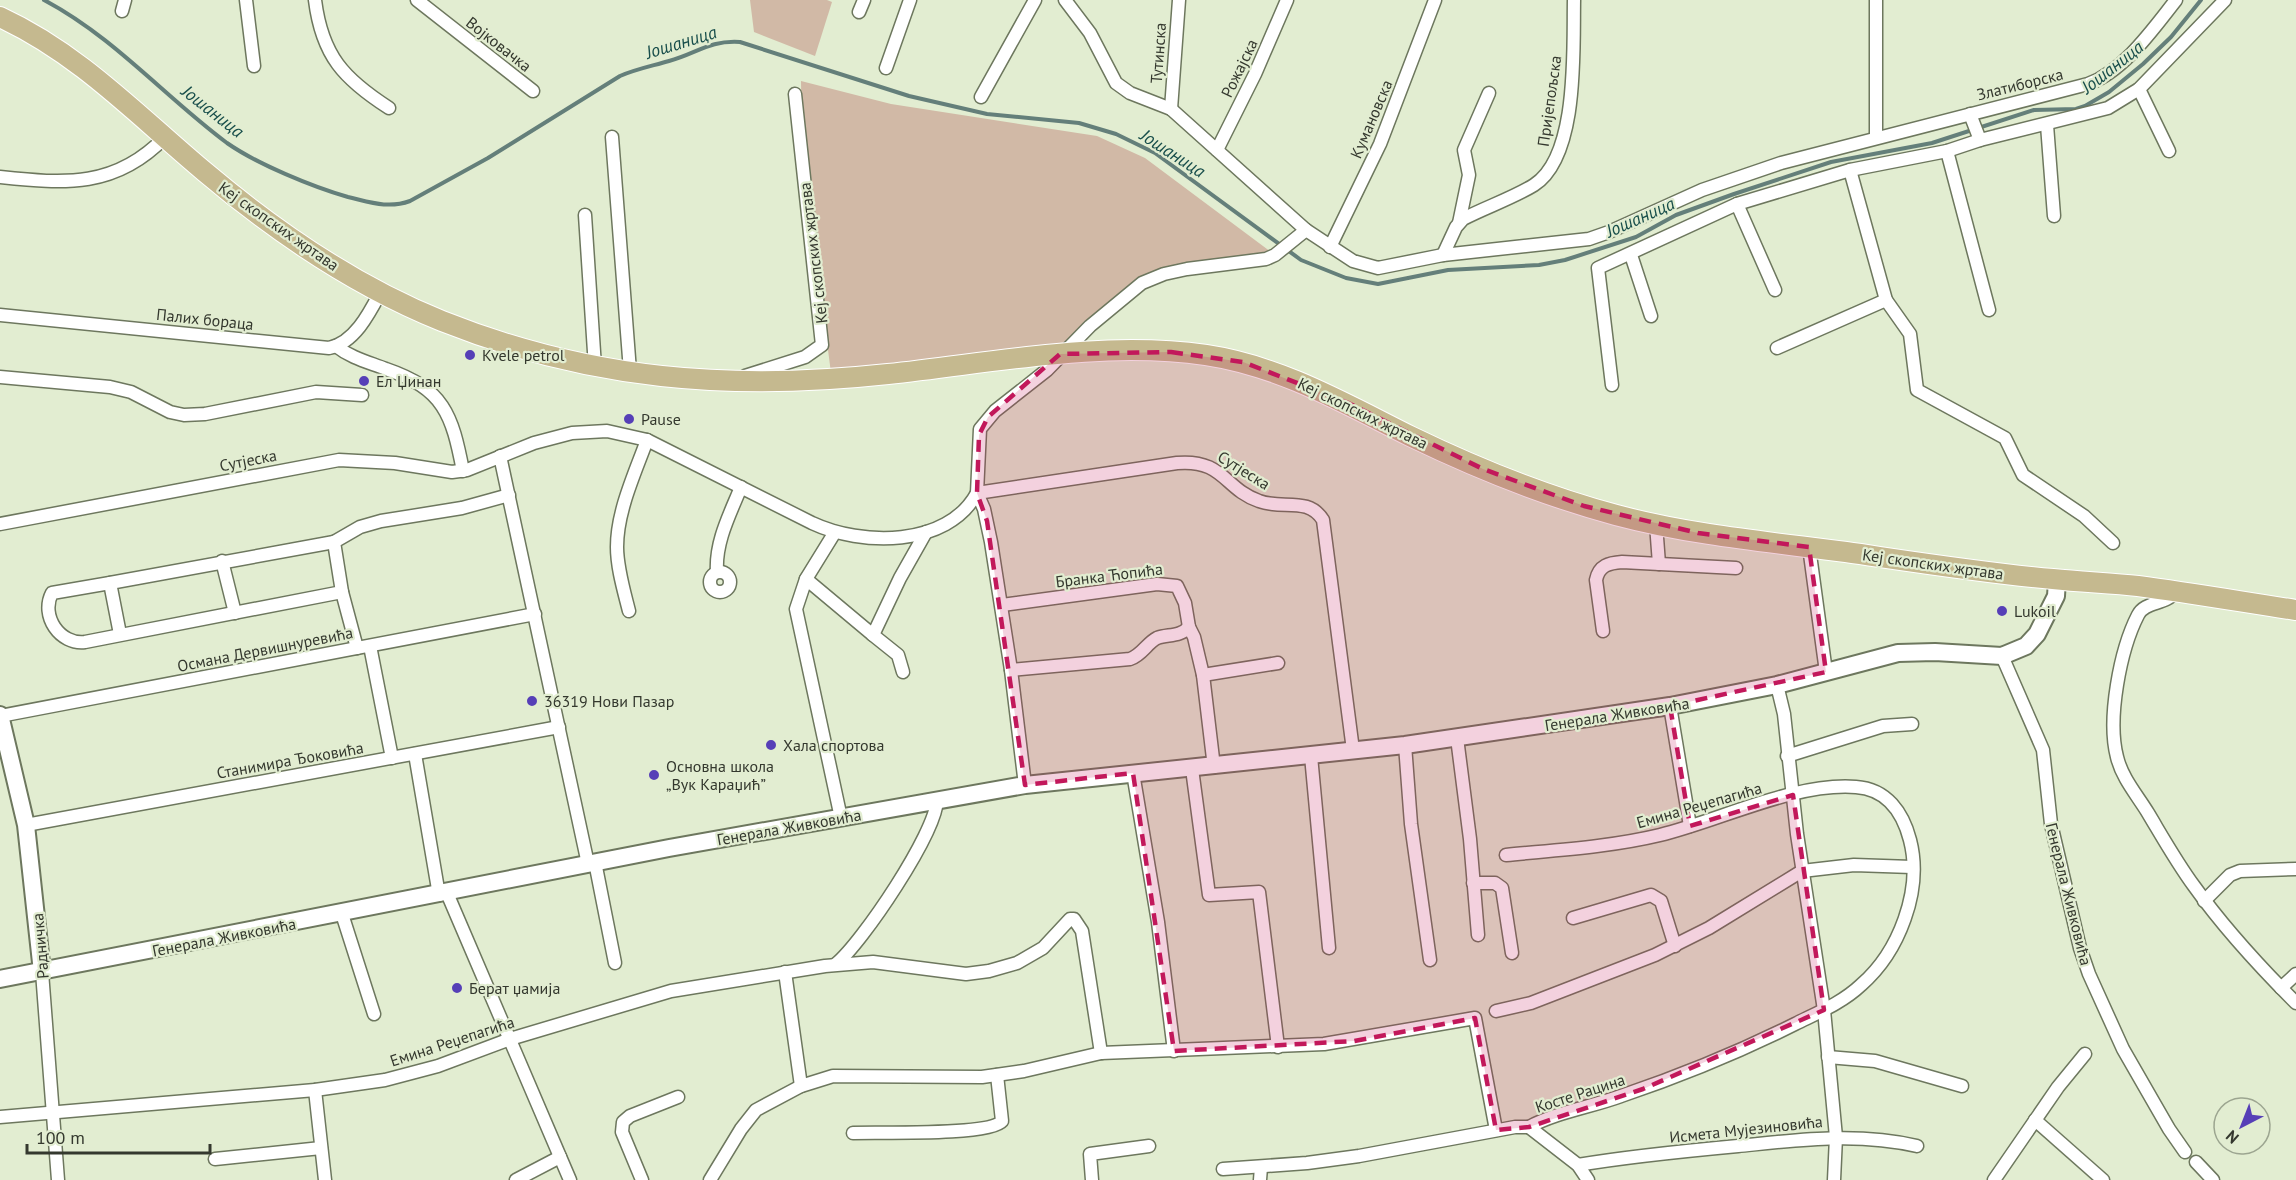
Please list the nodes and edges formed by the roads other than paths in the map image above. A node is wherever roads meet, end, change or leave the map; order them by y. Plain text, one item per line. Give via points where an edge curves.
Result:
1 (246, 0) edge
2 (315, 0) edge
3 (417, 0) edge
4 (910, 0) edge
5 (1035, 0) edge
6 (1065, 0) edge
7 (1179, 0) edge
8 (1287, 0) edge
9 (1435, 0) edge
10 (1574, 0) edge
11 (1876, 0) edge
12 (2175, 0) edge
13 (2225, 0) edge
14 (0, 17) edge
15 (254, 66) dead end
16 (886, 68) dead end
17 (2139, 89) junction
18 (533, 91) dead end
19 (1489, 93) dead end
20 (795, 94) dead end
21 (981, 97) dead end
22 (389, 108) dead end
23 (1171, 109) junction
24 (1972, 117) junction
25 (2048, 125) junction
26 (165, 137) junction
27 (612, 137) dead end
28 (1876, 137) junction
29 (1979, 138) junction
30 (1217, 150) junction
31 (1947, 151) junction
32 (2169, 151) dead end
33 (1850, 170) junction
34 (0, 177) edge
35 (1737, 204) junction
36 (585, 215) dead end
37 (2054, 216) dead end
38 (1459, 223) junction
39 (1302, 234) junction
40 (1329, 247) junction
41 (1443, 255) junction
42 (1631, 255) junction
43 (1775, 290) dead end
44 (380, 293) junction
45 (1886, 300) junction
46 (1989, 310) dead end
47 (0, 315) edge
48 (1651, 316) dead end
49 (336, 346) junction
50 (1777, 348) dead end
51 (1060, 354) junction
52 (595, 367) junction
53 (630, 371) junction
54 (0, 377) edge
55 (727, 382) junction
56 (1612, 385) dead end
57 (362, 395) dead end
58 (647, 440) junction
59 (500, 456) junction
60 (463, 471) junction
61 (741, 487) junction
62 (977, 493) junction
63 (509, 495) junction
64 (0, 524) edge
65 (1656, 524) junction
66 (836, 532) junction
67 (926, 532) junction
68 (334, 542) junction
69 (2113, 543) dead end
70 (1809, 547) junction
71 (222, 561) junction
72 (1659, 564) junction
73 (1736, 568) dead end
74 (717, 572) dead end
75 (806, 579) junction
76 (2057, 580) junction
77 (110, 583) junction
78 (340, 592) junction
79 (2175, 592) junction
80 (1002, 605) junction
81 (2296, 610) edge
82 (629, 611) dead end
83 (235, 613) junction
84 (535, 614) junction
85 (1189, 627) junction
86 (1603, 631) dead end
87 (120, 634) junction
88 (873, 634) junction
89 (370, 645) junction
90 (357, 648) junction
91 (2001, 656) junction
92 (1278, 663) dead end
93 (1011, 670) junction
94 (903, 672) dead end
95 (1826, 672) junction
96 (1203, 675) junction
97 (1777, 686) junction
98 (1670, 706) junction
99 (0, 716) edge
100 (1912, 724) dead end
101 (559, 727) junction
102 (1457, 738) junction
103 (1405, 745) junction
104 (1353, 750) junction
105 (415, 754) junction
106 (1311, 756) junction
107 (1787, 756) junction
108 (392, 758) junction
109 (1214, 767) junction
110 (1192, 769) junction
111 (1133, 773) junction
112 (1025, 785) junction
113 (1792, 795) junction
114 (937, 800) junction
115 (1898, 810) joint
116 (840, 818) junction
117 (26, 825) junction
118 (1690, 826) junction
119 (1506, 855) dead end
120 (592, 863) junction
121 (1912, 867) junction
122 (2296, 869) edge
123 (1803, 872) junction
124 (1473, 883) junction
125 (443, 894) junction
126 (2205, 901) junction
127 (342, 914) junction
128 (1573, 918) dead end
129 (1478, 935) dead end
130 (1675, 946) junction
131 (1329, 948) dead end
132 (1512, 953) dead end
133 (1430, 960) dead end
134 (615, 963) dead end
135 (836, 964) junction
136 (42, 972) junction
137 (784, 972) junction
138 (2296, 974) edge
139 (0, 979) edge
140 (2281, 988) junction
141 (2296, 1003) edge
142 (1824, 1010) junction
143 (1496, 1011) dead end
144 (374, 1014) dead end
145 (510, 1039) junction
146 (1278, 1047) junction
147 (1174, 1051) junction
148 (1101, 1053) junction
149 (2085, 1054) dead end
150 (1828, 1057) junction
151 (997, 1075) junction
152 (801, 1086) junction
153 (1962, 1086) dead end
154 (315, 1090) junction
155 (678, 1097) dead end
156 (55, 1113) junction
157 (0, 1117) edge
158 (2035, 1120) junction
159 (1529, 1127) junction
160 (1496, 1130) junction
161 (853, 1132) dead end
162 (1836, 1137) junction
163 (1149, 1146) dead end
164 (1917, 1146) dead end
165 (321, 1148) junction
166 (2185, 1152) dead end
167 (560, 1157) junction
168 (215, 1159) dead end
169 (2196, 1162) dead end
170 (1578, 1165) junction
171 (1223, 1169) dead end
172 (1260, 1174) edge
173 (58, 1180) edge
174 (325, 1180) edge
175 (516, 1180) edge
176 (570, 1180) edge
177 (642, 1180) edge
178 (710, 1180) edge
179 (1092, 1180) edge
180 (1588, 1180) edge
181 (1834, 1180) edge
182 (1994, 1180) edge
183 (2103, 1180) edge
184 (2213, 1180) edge

1 - 15 street
2 - 22 street via 321,29 341,70
3 - 18 street, Војковачка
4 - 16 street
5 - 21 street
6 - 23 street via 1090,33 1116,83 1130,93
7 - 23 street, Тутинска
8 - 30 street, Рожајска
9 - 40 street, Кумановска via 1380,144
10 - 38 street, Пријепољска via 1571,84 1558,157 1534,185
11 - 28 street
12 - 24 street, Златиборска via 2104,78
13 - 17 street
14 - 26 main road, Кеј скопских жртава via 71,57
17 - 25 street via 2108,108
17 - 32 street
19 - 38 street via 1464,150 1469,175
20 - 55 street, Кеј скопских жртава via 822,345 805,357
23 - 30 street
24 - 28 street, Златиборска
24 - 29 street
25 - 29 street
25 - 37 street
26 - 34 street via 136,162 94,178 59,183
26 - 44 main road, Кеј скопских жртава via 285,234
27 - 53 street
28 - 41 street, Златиборска via 1731,179 1598,237
29 - 31 street
30 - 39 street via 1256,183
31 - 33 street
31 - 46 street
33 - 35 street
33 - 45 street
35 - 42 street
35 - 43 street
36 - 52 street
38 - 41 street
39 - 40 street
39 - 51 street via 1275,255 1187,268 1155,277 1110,308
40 - 41 street via 1369,267 1388,268
42 - 48 street
42 - 56 street via 1598,268
44 - 49 street via 367,316
44 - 52 main road, Кеј скопских жртава via 487,337
45 - 50 street
45 - 69 street via 1910,334 1917,390 2005,438 2023,475 2084,516
47 - 49 street, Палих бораца via 313,348
49 - 60 street via 347,355 427,387 451,423
51 - 55 main road, Кеј скопских жртава via 830,380
51 - 62 street via 1047,370 984,422 978,444
51 - 65 main road, Кеј скопских жртава via 1171,352 1243,362 1308,386 1516,483
52 - 53 main road, Кеј скопских жртава
53 - 55 main road, Кеј скопских жртава
54 - 57 street via 110,387 184,415 316,392
58 - 59 street, Сутјеска via 622,433 584,432 534,443
58 - 61 street, Сутјеска
58 - 82 street via 618,534
59 - 60 street, Сутјеска
59 - 63 street
60 - 64 street, Сутјеска via 339,460
61 - 66 street, Сутјеска
61 - 74 street via 720,545
62 - 67 street, Сутјеска via 964,510
62 - 80 street via 987,521
62 - 104 street, Сутјеска via 1186,462 1211,467 1256,500 1315,510 1323,520
63 - 68 street via 462,508 381,521 360,527
63 - 84 street
65 - 70 main road, Кеј скопских жртава
65 - 72 street
66 - 67 street, Сутјеска via 880,539
66 - 75 street
67 - 88 street
68 - 71 street
68 - 78 street
70 - 76 main road, Кеј скопских жртава
70 - 95 street
71 - 77 street
71 - 83 street
72 - 73 street
72 - 86 street via 1609,563 1600,568 1596,580
75 - 88 street
75 - 116 street via 797,603 798,625
76 - 79 main road
76 - 91 street, Генерала Живковића via 2053,602 2037,634 2026,646
77 - 87 street
77 - 87 street via 58,591 50,598 50,609 57,632 72,642
78 - 83 street
78 - 90 street
79 - 81 main road
79 - 126 street via 2167,600 2143,609 2137,617 2113,707 2113,732 2117,760 2127,781
80 - 85 street, Бранка Ћопића via 1173,584 1183,596
80 - 93 street
83 - 87 street
84 - 89 street, Османа Дервишнуревића
84 - 101 street
85 - 93 street via 1155,640 1130,659
85 - 96 street, Бранка Ћопића
88 - 94 street via 898,655
89 - 90 street, Османа Дервишнуревића
89 - 108 street
90 - 99 street, Османа Дервишнуревића
91 - 95 street, Генерала Живковића via 1909,652
91 - 166 street, Генерала Живковића via 2041,742 2051,825 2080,948 2105,1023
92 - 96 street
93 - 112 street
95 - 97 street, Генерала Живковића
96 - 109 street
97 - 98 street, Генерала Живковића
97 - 107 street
98 - 102 street, Генерала Живковића
98 - 118 street
99 - 117 street, Радничка
100 - 107 street via 1883,726
101 - 105 street, Станимира Ђоковића
101 - 120 street
102 - 103 street, Генерала Живковића
102 - 124 street
103 - 104 street, Генерала Живковића
103 - 133 street via 1411,824
104 - 106 street, Генерала Живковића
105 - 108 street, Станимира Ђоковића
105 - 125 street
106 - 109 street, Генерала Живковића
106 - 131 street
107 - 113 street
108 - 117 street, Станимира Ђоковића
109 - 110 street, Генерала Живковића
110 - 111 street, Генерала Живковића
110 - 146 street via 1209,895 1259,892
111 - 112 street, Генерала Живковића
111 - 147 street
112 - 114 street, Генерала Живковића
113 - 115 street, Емина Реџепагића via 1862,787 1886,798
113 - 118 street, Емина Реџепагића
113 - 123 street
114 - 116 street, Генерала Живковића
114 - 135 street via 924,840 867,928
115 - 121 street, Косте Рацина via 1910,842
116 - 120 street, Генерала Живковића
117 - 136 street, Радничка
118 - 119 street, Емина Реџепагића via 1622,842
120 - 125 street, Генерала Живковића
120 - 134 street
121 - 123 street via 1854,865
121 - 142 street, Косте Рацина via 1908,911 1892,945 1864,983
122 - 126 street via 2240,871 2230,875
123 - 130 street
123 - 142 street
124 - 129 street
124 - 132 street via 1495,883 1502,888
125 - 127 street, Генерала Живковића
125 - 145 street
126 - 140 street
127 - 136 street, Генерала Живковића
127 - 144 street
128 - 130 street via 1651,895 1661,901
130 - 143 street via 1531,1003
135 - 137 street, Емина Реџепагића
135 - 148 street, Емина Реџепагића via 885,963 966,974 989,971 1017,963 1043,948 1065,923 1074,920 1082,932
136 - 139 street, Генерала Живковића
136 - 156 street, Радничка
137 - 145 street, Емина Реџепагића via 671,991
137 - 152 street
138 - 140 street
140 - 141 street
142 - 150 street
142 - 159 street, Косте Рацина via 1674,1077
145 - 154 street, Емина Реџепагића via 406,1076
145 - 167 street
146 - 147 street
146 - 160 street via 1354,1041 1475,1018
147 - 148 street
148 - 151 street
149 - 158 street
150 - 153 street via 1875,1061
150 - 162 street
151 - 152 street via 840,1075
151 - 161 street via 1002,1121 994,1127
152 - 178 street via 750,1116
154 - 156 street, Емина Реџепагића
154 - 165 street
155 - 177 street via 623,1122 622,1132
156 - 157 street, Емина Реџепагића
156 - 173 street, Радничка
158 - 182 street
158 - 183 street
159 - 160 street, Косте Рацина
159 - 170 street
160 - 172 street, Косте Рацина
162 - 164 street, Исмета Мујезиновића
162 - 170 street, Исмета Мујезиновића
162 - 181 street
163 - 179 street via 1090,1154
165 - 168 street
165 - 174 street
167 - 175 street
167 - 176 street
169 - 184 street
170 - 180 street
171 - 172 street, Косте Рацина

